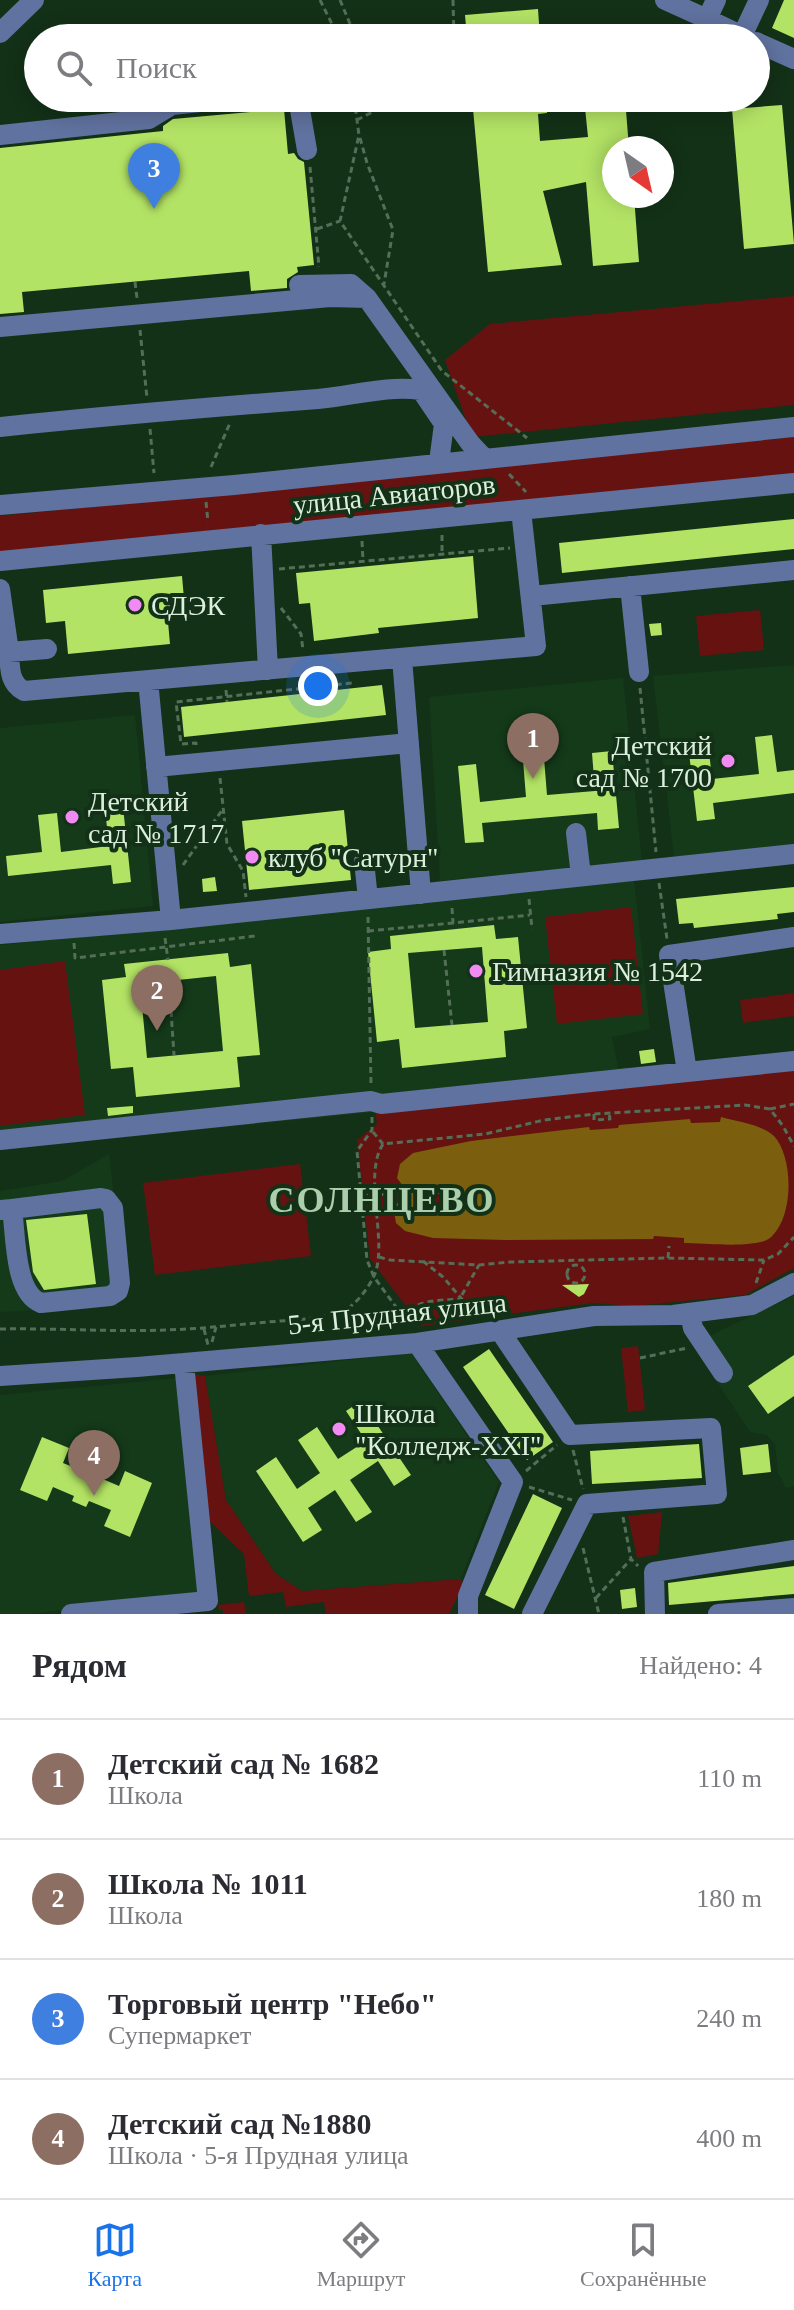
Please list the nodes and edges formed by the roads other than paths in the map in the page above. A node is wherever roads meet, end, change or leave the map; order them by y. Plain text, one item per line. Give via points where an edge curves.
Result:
1 (34, 0) edge
2 (665, 0) edge
3 (716, 0) edge
4 (759, 0) edge
5 (707, 19) junction
6 (717, 24) edge
7 (752, 24) edge
8 (0, 33) edge
9 (770, 49) edge
10 (794, 59) edge
11 (160, 112) edge
12 (300, 112) edge
13 (0, 135) edge
14 (307, 150) dead end
15 (310, 284) road end
16 (367, 298) junction
17 (0, 327) edge
18 (0, 427) edge
19 (794, 427) edge
20 (484, 458) junction
21 (439, 462) junction
22 (794, 483) edge
23 (526, 504) junction
24 (0, 505) edge
25 (261, 534) junction
26 (0, 561) edge
27 (794, 570) edge
28 (630, 586) junction
29 (0, 589) edge
30 (532, 596) junction
31 (47, 649) dead end
32 (4, 653) edge
33 (402, 658) junction
34 (268, 670) junction
35 (639, 672) road end
36 (148, 680) junction
37 (409, 743) junction
38 (156, 767) junction
39 (576, 833) dead end
40 (794, 854) edge
41 (364, 861) dead end
42 (581, 876) junction
43 (421, 894) junction
44 (368, 899) junction
45 (171, 920) junction
46 (0, 934) edge
47 (794, 937) edge
48 (793, 1068) edge
49 (687, 1072) junction
50 (0, 1140) edge
51 (6, 1210) edge
52 (794, 1283) edge
53 (690, 1313) junction
54 (505, 1330) junction
55 (419, 1343) junction
56 (184, 1363) junction
57 (723, 1373) dead end
58 (1, 1379) edge
59 (794, 1550) edge
60 (794, 1608) edge
61 (106, 1612) edge
62 (71, 1614) edge
63 (468, 1614) edge
64 (532, 1614) edge
65 (655, 1614) edge
66 (718, 1614) edge

1 - 8 street
2 - 5 street
3 - 5 street
4 - 7 street
5 - 6 street
9 - 10 street
11 - 13 street via 149,119
12 - 14 street
15 - 16 street via 351,284
16 - 17 street
16 - 20 street
18 - 21 street via 421,390 444,424
19 - 20 street, улица Авиаторов
20 - 21 street, улица Авиаторов
21 - 24 street, улица Авиаторов
22 - 23 street, улица Авиаторов
23 - 25 street, улица Авиаторов
23 - 30 street
25 - 26 street, улица Авиаторов
25 - 34 street
27 - 28 street
28 - 30 street
28 - 35 street
29 - 32 street
30 - 33 street via 536,646
31 - 32 street
32 - 36 street via 12,681 24,691
33 - 34 street
33 - 37 street
34 - 36 street
36 - 38 street
37 - 38 street
37 - 43 street
38 - 45 street
39 - 42 street
40 - 42 street
41 - 44 street
42 - 43 street
43 - 44 street
44 - 45 street
45 - 46 street
47 - 49 street via 669,955
48 - 49 street
49 - 50 street
51 - 51 street via 101,1198 110,1202 118,1291 110,1296 33,1300 21,1279
52 - 53 street, 5-я Прудная улица via 752,1305
53 - 54 street, 5-я Прудная улица via 594,1316
53 - 57 street via 693,1328
54 - 55 street, 5-я Прудная улица
54 - 64 street via 504,1337 570,1435 711,1428 717,1494 587,1504
55 - 56 street, 5-я Прудная улица
55 - 63 street via 513,1482 468,1596
56 - 58 street, 5-я Прудная улица
56 - 61 street via 208,1601
59 - 65 street via 654,1572
60 - 66 street
61 - 62 street

